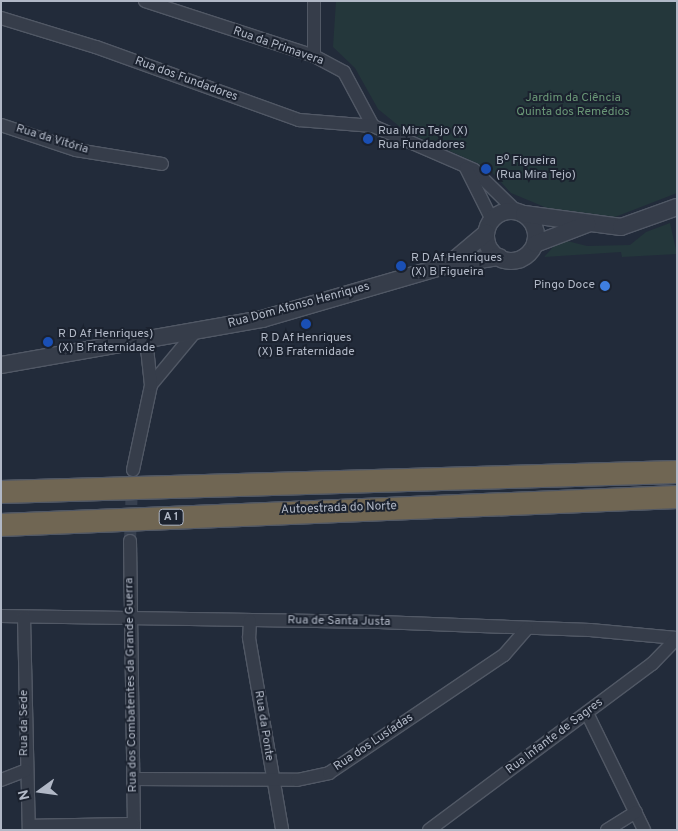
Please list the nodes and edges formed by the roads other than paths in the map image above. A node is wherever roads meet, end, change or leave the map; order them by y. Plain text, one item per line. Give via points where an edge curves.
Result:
1 (145, 1) edge
2 (314, 1) edge
3 (1, 18) edge
4 (314, 56) junction
5 (1, 125) edge
6 (373, 126) junction
7 (162, 164) dead end
8 (464, 167) junction
9 (677, 206) edge
10 (521, 213) junction
11 (587, 224) junction
12 (489, 226) junction
13 (535, 244) junction
14 (499, 257) junction
15 (448, 265) junction
16 (195, 332) junction
17 (146, 339) junction
18 (1, 365) edge
19 (151, 385) junction
20 (133, 470) tunnel mouth
21 (677, 472) edge
22 (1, 492) edge
23 (677, 497) edge
24 (1, 524) edge
25 (130, 541) tunnel mouth
26 (1, 616) edge
27 (132, 616) junction
28 (24, 617) junction
29 (250, 622) junction
30 (527, 629) junction
31 (677, 638) edge
32 (587, 713) junction
33 (25, 771) junction
34 (133, 779) junction
35 (1, 780) edge
36 (273, 781) junction
37 (636, 812) junction
38 (134, 827) edge
39 (29, 828) edge
40 (282, 830) edge
41 (430, 830) edge
42 (607, 830) edge
43 (644, 830) edge

1 - 4 street, Rua da Primavera
2 - 4 street
3 - 6 street, Rua dos Fundadores via 96,47 299,120
4 - 6 street, Rua da Primavera via 344,72
5 - 7 street, Rua da Vitória via 76,150
6 - 8 street
8 - 10 street via 481,175
8 - 12 street via 472,176
9 - 11 street via 621,227
10 - 11 street
10 - 12 street via 500,214
10 - 13 street via 535,227
11 - 13 street
12 - 14 street via 489,247
12 - 15 street, Rua Dom Afonso Henriques
13 - 14 street via 519,260
14 - 15 street, Rua Dom Afonso Henriques
15 - 16 street, Rua Dom Afonso Henriques via 262,319
16 - 17 street, Rua Dom Afonso Henriques
16 - 19 street
17 - 18 street, Rua Dom Afonso Henriques
17 - 19 street
19 - 20 street
21 - 22 highway
23 - 24 highway, Autoestrada do Norte / A 1
25 - 27 street, Rua dos Combatentes da Grande Guerra
26 - 28 street, Rua de Santa Justa
27 - 28 street, Rua de Santa Justa
27 - 29 street, Rua de Santa Justa
27 - 34 street, Rua dos Combatentes da Grande Guerra
28 - 33 street, Rua da Sede
29 - 30 street, Rua de Santa Justa via 380,622
29 - 36 street, Rua da Ponte via 249,638
30 - 31 street, Rua de Santa Justa via 590,630
30 - 36 street, Rua dos Lusíadas via 504,654 329,773
31 - 32 street, Rua Infante de Sagres via 652,664
32 - 37 street
32 - 41 street, Rua Infante de Sagres
33 - 35 street
33 - 39 street, Rua da Sede
34 - 36 street, Rua dos Lusíadas
34 - 38 street, Rua dos Combatentes da Grande Guerra
36 - 40 street, Rua da Ponte
37 - 42 street
37 - 43 street
38 - 39 street

